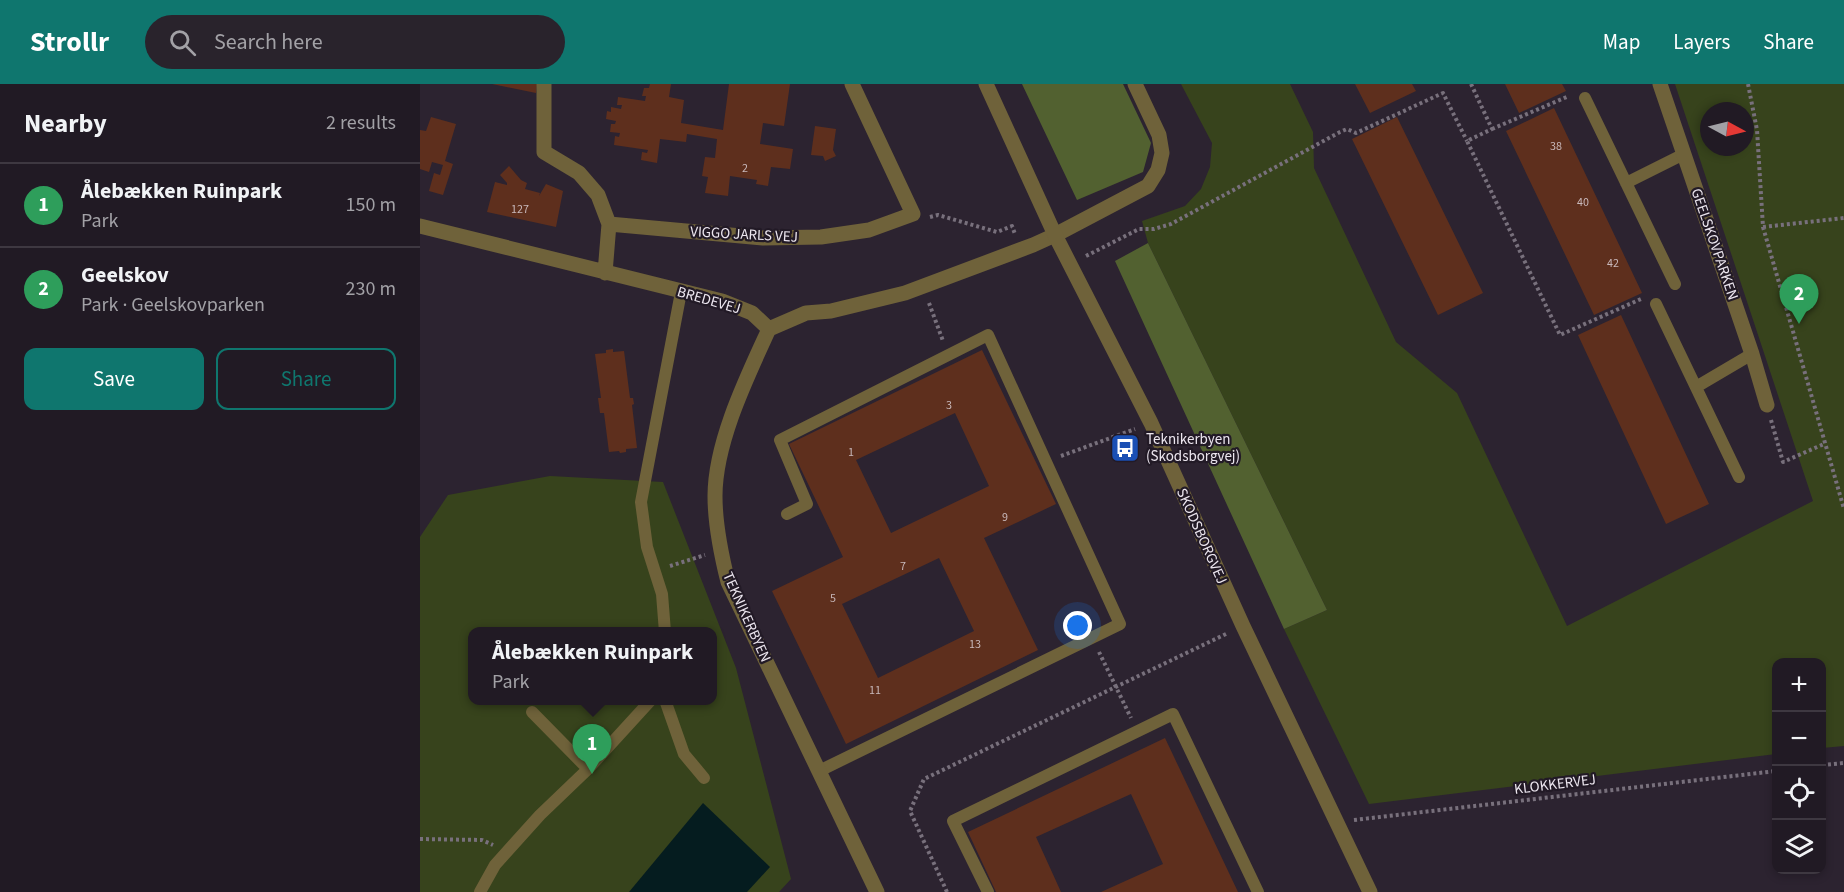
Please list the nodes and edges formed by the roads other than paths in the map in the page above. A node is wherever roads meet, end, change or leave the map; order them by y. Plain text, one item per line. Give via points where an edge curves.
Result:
1 (544, 84) edge
2 (852, 84) edge
3 (986, 84) edge
4 (1135, 84) edge
5 (1660, 84) edge
6 (1580, 95) road end
7 (1684, 154) junction
8 (1626, 183) junction
9 (609, 224) junction
10 (420, 225) edge
11 (1055, 235) junction
12 (605, 273) junction
13 (1675, 284) dead end
14 (681, 292) junction
15 (1656, 304) dead end
16 (769, 329) junction
17 (1752, 354) junction
18 (1696, 387) junction
19 (1767, 405) road end
20 (1739, 477) dead end
21 (787, 514) dead end
22 (665, 627) edge
23 (646, 705) edge
24 (668, 705) edge
25 (532, 712) dead end
26 (588, 769) junction
27 (819, 771) junction
28 (704, 778) dead end
29 (480, 892) edge
30 (877, 892) edge
31 (988, 892) edge
32 (1258, 892) edge
33 (1370, 892) edge

1 - 9 street via 544,152 579,173 598,195
2 - 9 street, VIGGO JARLS VEJ via 913,214 868,230 821,237 763,238
3 - 11 street, SKODSBORGVEJ
4 - 11 street via 1159,135 1162,153 1158,170 1148,186
5 - 7 street, GEELSKOVPARKEN
6 - 8 lane
7 - 8 lane
7 - 17 street, GEELSKOVPARKEN
8 - 13 lane
9 - 12 street
10 - 12 street, BREDEVEJ
11 - 16 street via 905,293 806,313
11 - 33 street, SKODSBORGVEJ via 1151,423
12 - 14 street, BREDEVEJ
14 - 16 street, BREDEVEJ via 752,313
14 - 22 lane via 641,502 647,548 662,594
15 - 18 lane
16 - 27 street, TEKNIKERBYEN via 724,435 715,494 717,533 728,582
17 - 18 lane
17 - 19 street, GEELSKOVPARKEN
18 - 20 lane
21 - 27 lane via 807,504 780,440 988,335 1120,624
23 - 26 lane
24 - 28 lane via 684,754
25 - 26 lane
26 - 29 lane via 495,865
27 - 30 street, TEKNIKERBYEN
31 - 32 lane via 953,821 1173,714

